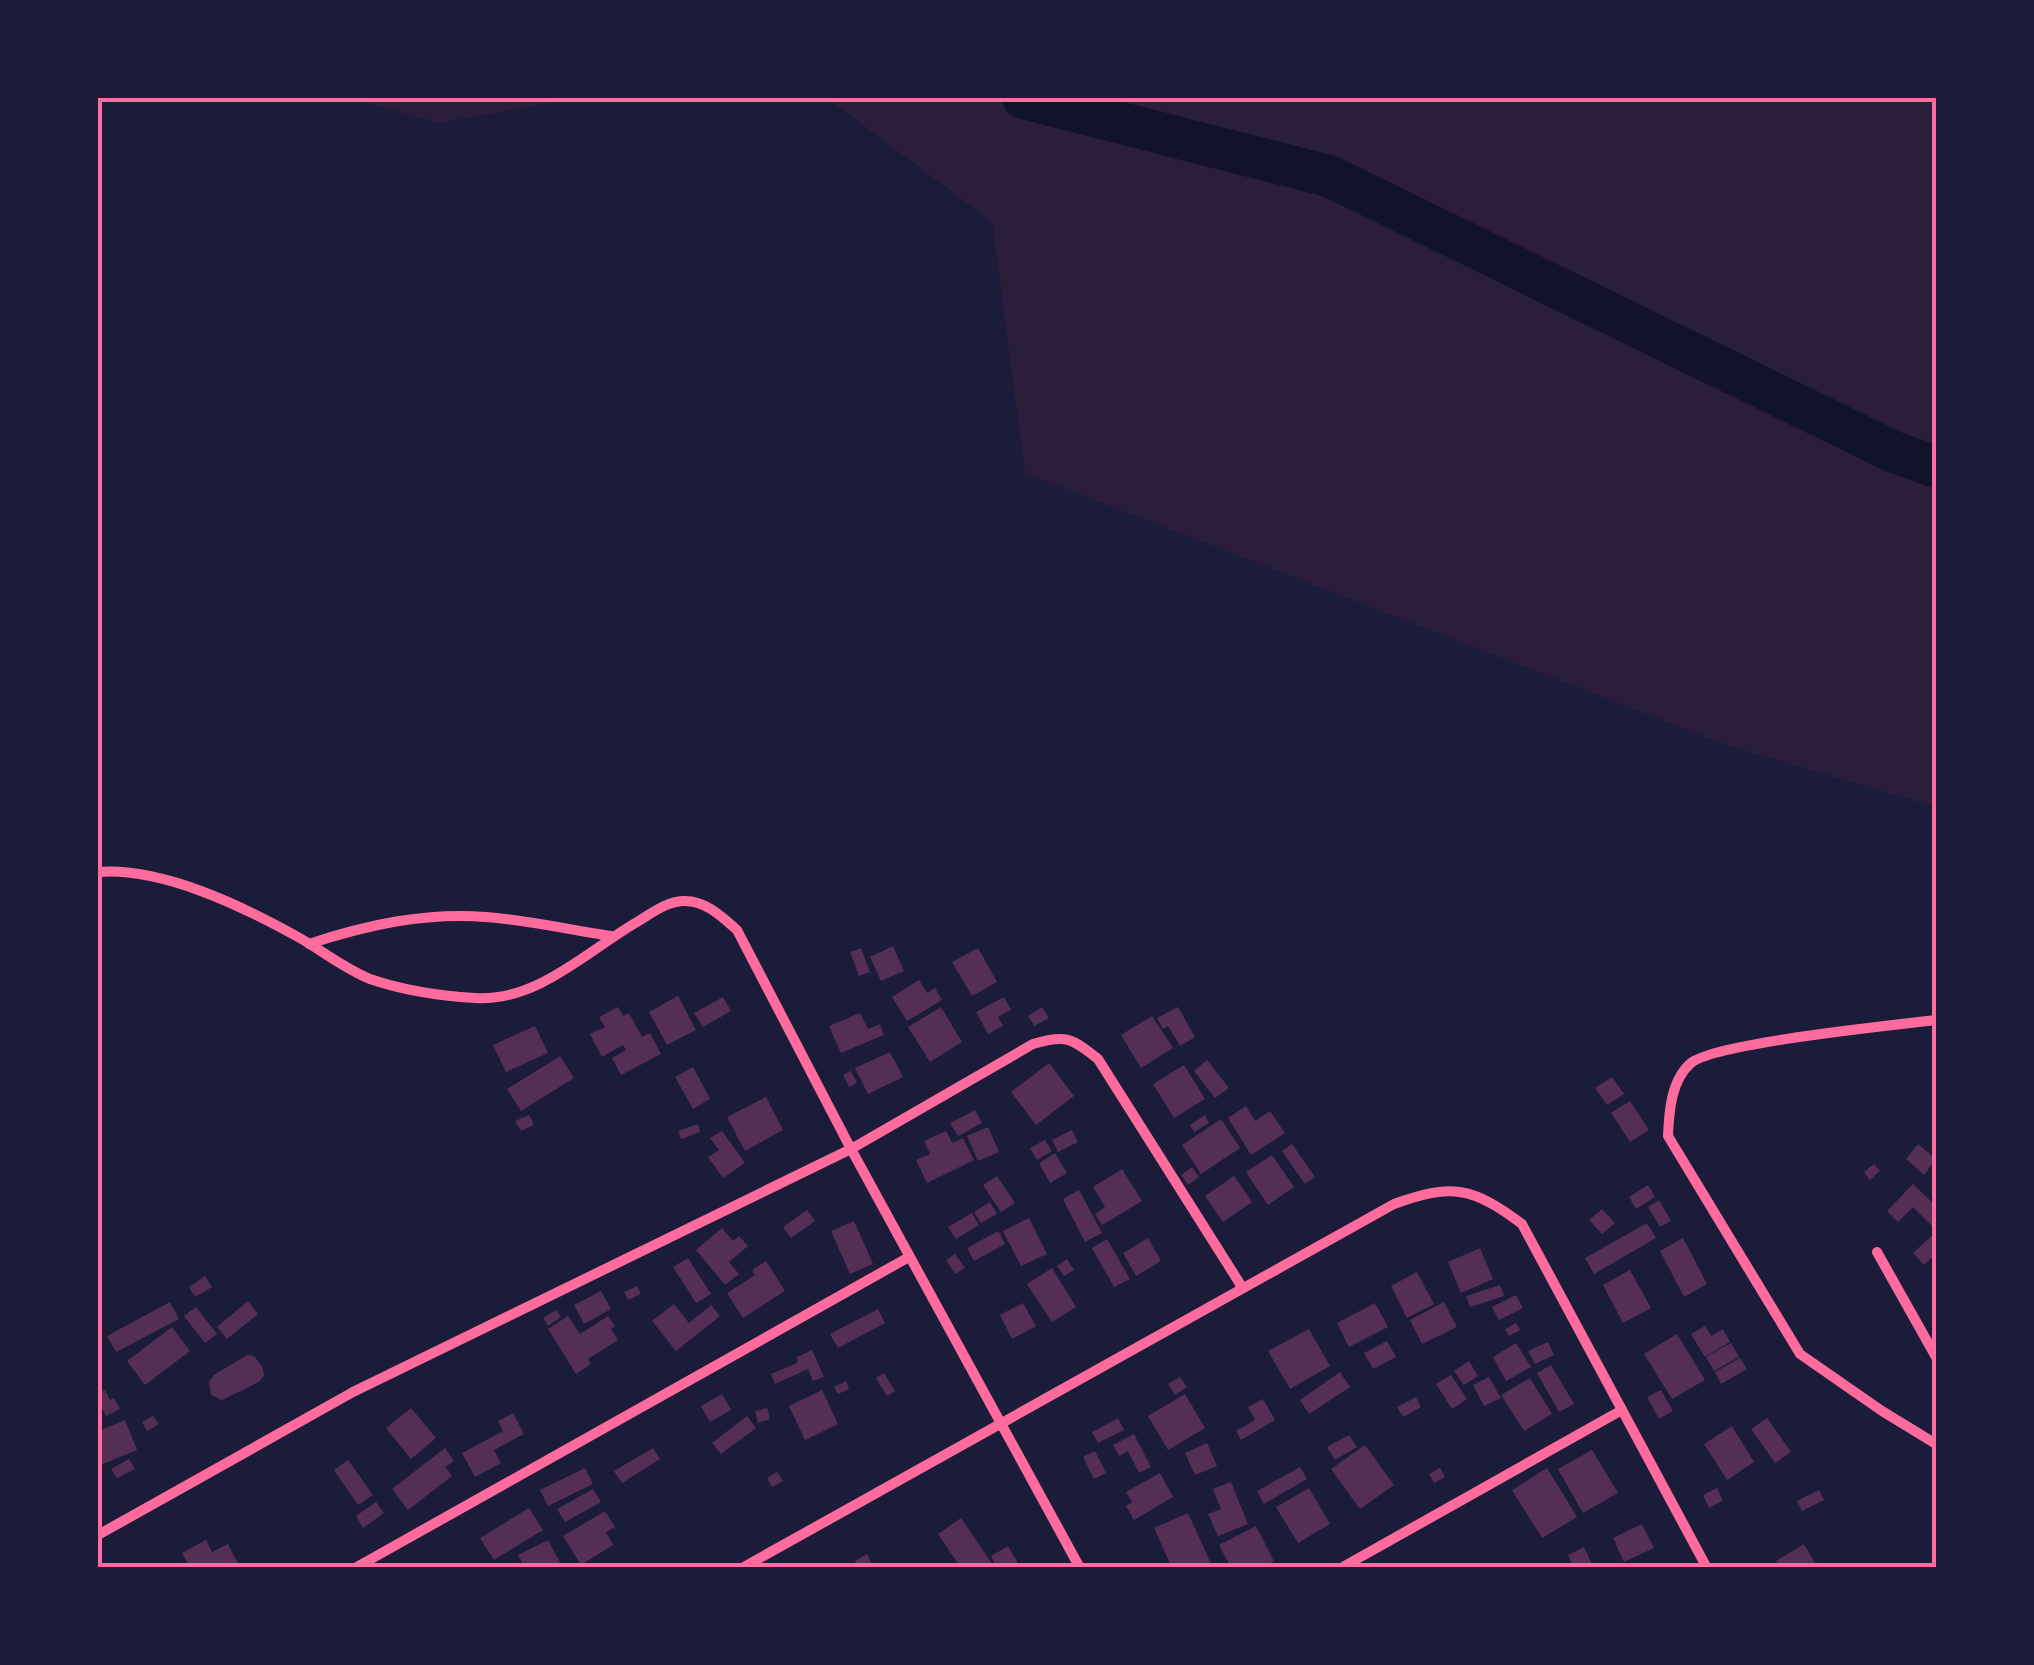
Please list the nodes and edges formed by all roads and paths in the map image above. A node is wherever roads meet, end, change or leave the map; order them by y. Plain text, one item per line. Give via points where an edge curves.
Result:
1 (98, 872) edge
2 (612, 937) junction
3 (309, 944) junction
4 (1936, 1020) edge
5 (851, 1149) junction
6 (1877, 1252) dead end
7 (909, 1256) junction
8 (1242, 1286) junction
9 (1936, 1357) edge
10 (1622, 1410) junction
11 (1000, 1425) junction
12 (1936, 1444) edge
13 (98, 1535) edge
14 (356, 1568) edge
15 (742, 1568) edge
16 (1080, 1568) edge
17 (1341, 1568) edge
18 (1706, 1568) edge

1 - 3 street via 169,880
2 - 3 street via 486,917 417,918
2 - 3 street via 520,992 479,998 370,978
2 - 5 street via 668,904 689,901 711,908 737,930
4 - 12 street via 1750,1046 1692,1061 1678,1078 1668,1136 1800,1354
5 - 7 street
5 - 8 street via 1058,1036 1098,1059
5 - 13 street via 353,1392
6 - 9 street
7 - 11 street
7 - 14 street
8 - 10 street via 1426,1192 1490,1199 1522,1224
8 - 11 street
10 - 17 street
10 - 18 street
11 - 15 street
11 - 16 street

